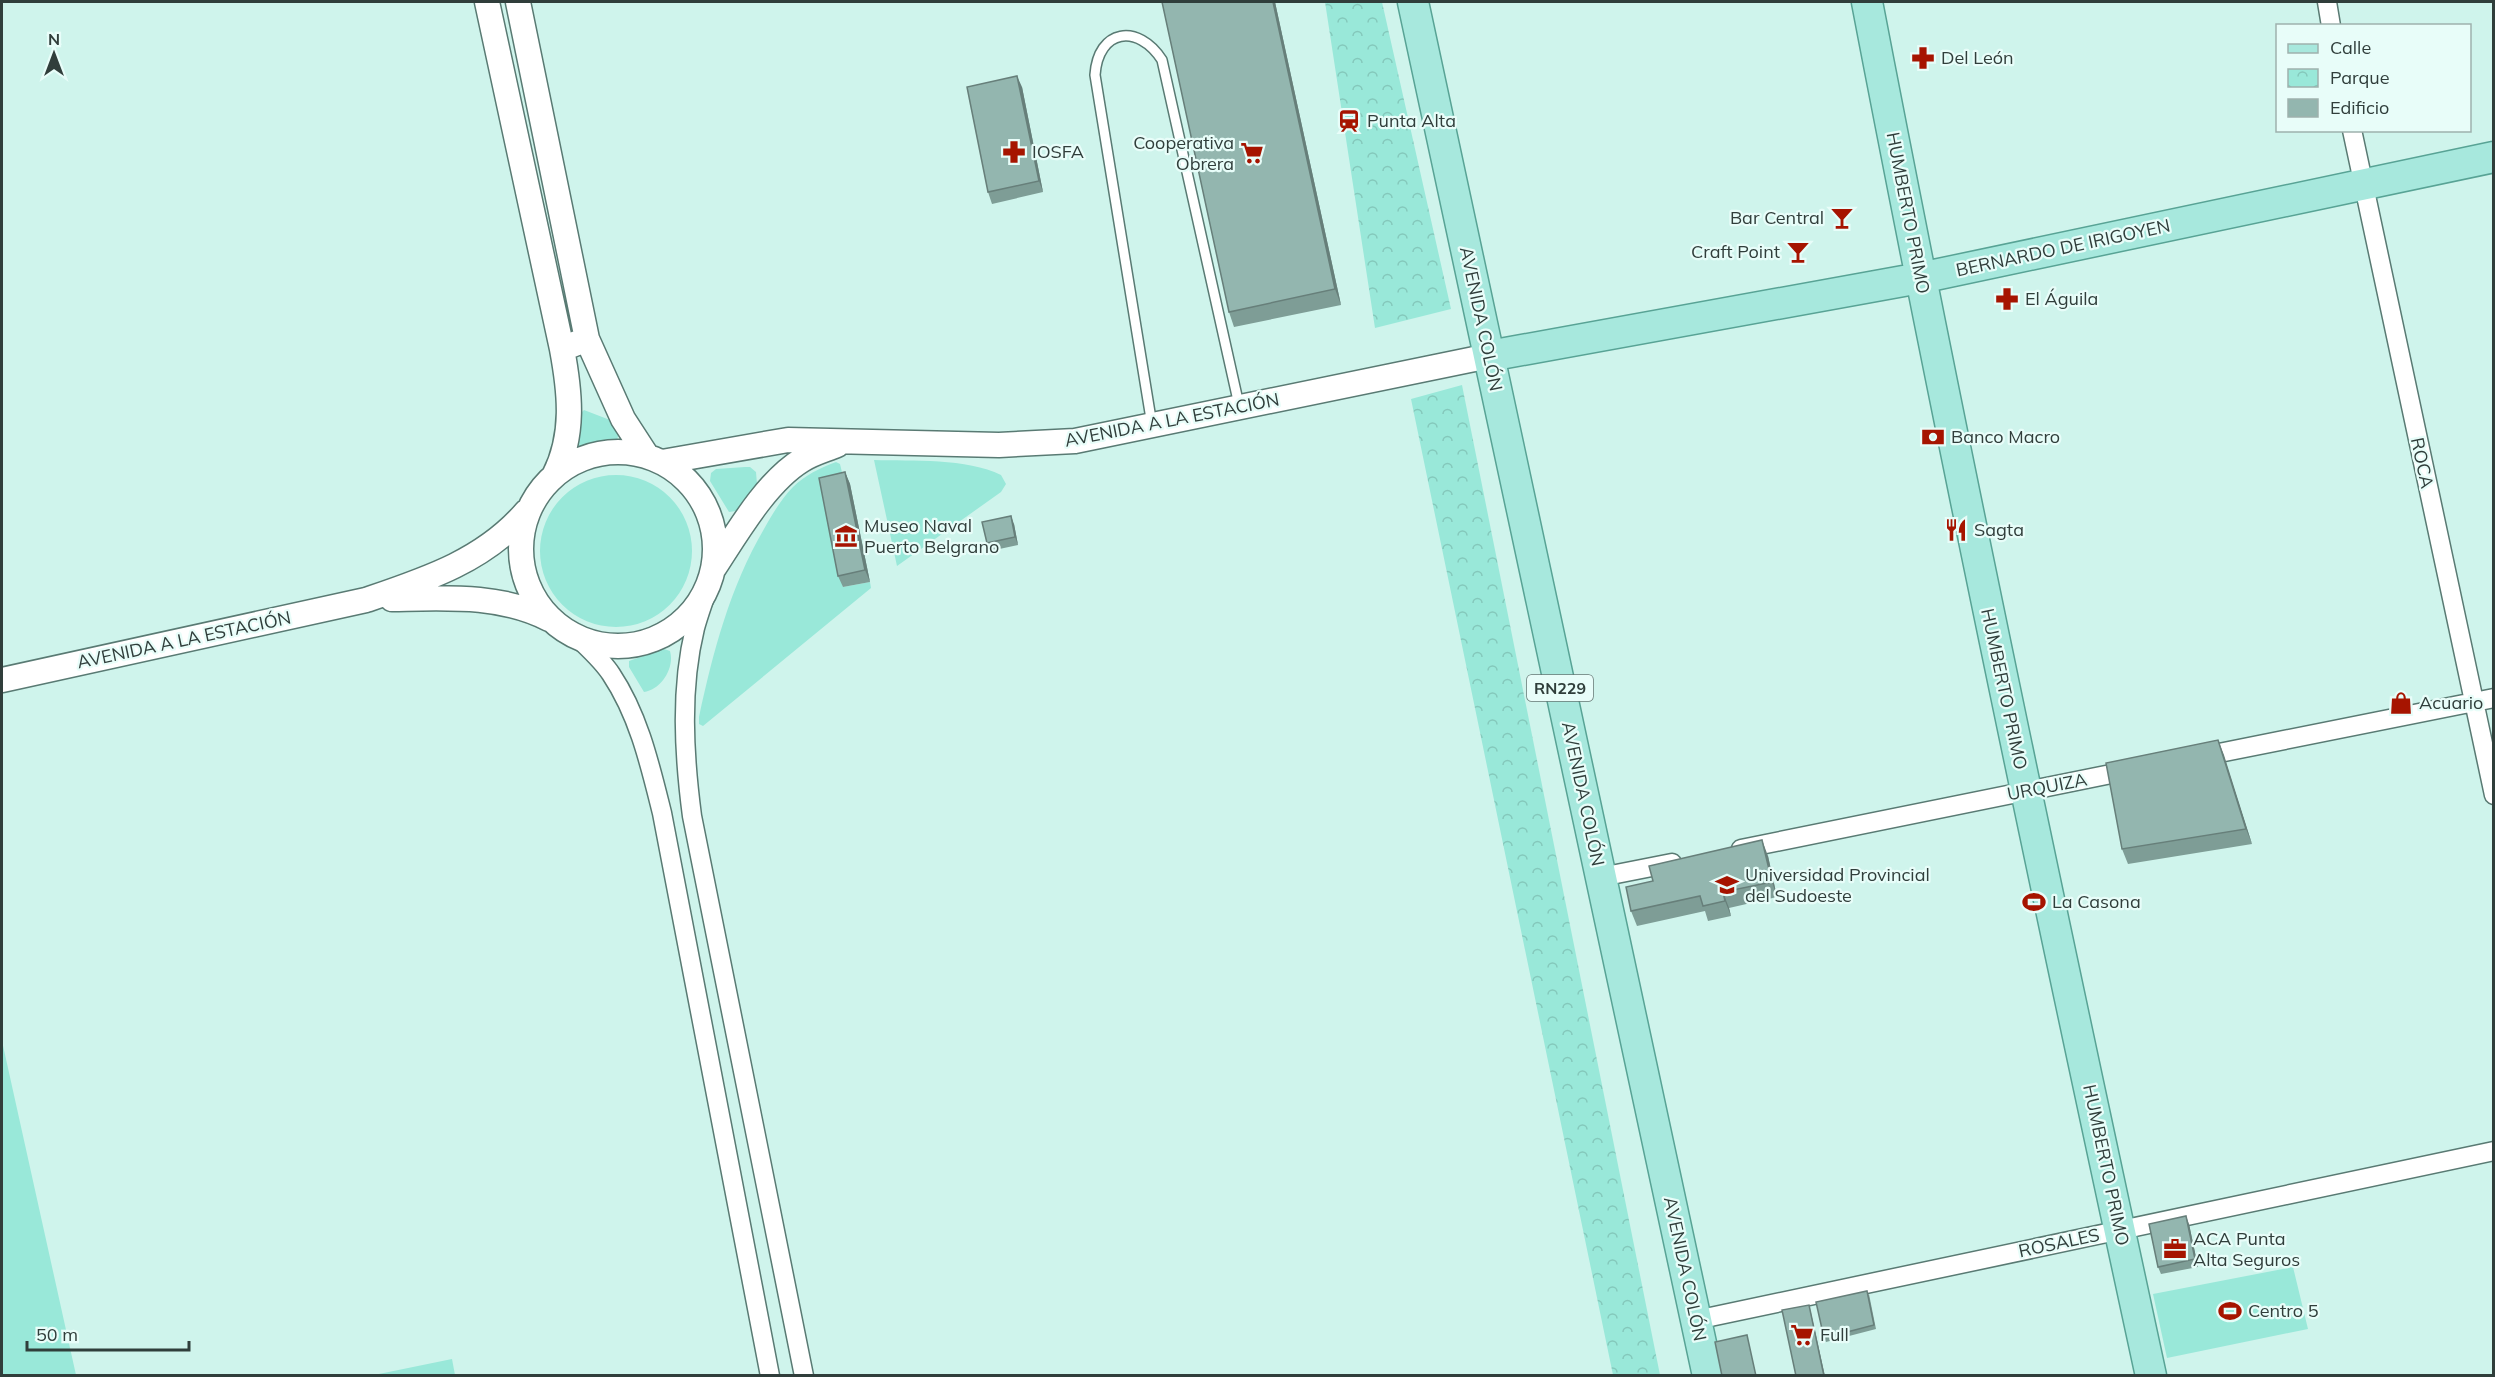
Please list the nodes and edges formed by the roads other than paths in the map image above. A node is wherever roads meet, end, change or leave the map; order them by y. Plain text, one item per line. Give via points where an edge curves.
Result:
1 (487, 2) edge
2 (518, 2) edge
3 (1413, 2) edge
4 (1867, 2) edge
5 (2327, 2) edge
6 (2331, 24) edge
7 (2352, 132) edge
8 (2493, 157) edge
9 (2362, 184) junction
10 (1920, 278) junction
11 (587, 339) junction
12 (562, 349) junction
13 (1489, 356) junction
14 (1240, 408) junction
15 (1152, 425) junction
16 (850, 440) junction
17 (655, 459) junction
18 (554, 476) junction
19 (530, 507) junction
20 (712, 576) junction
21 (366, 600) junction
22 (554, 622) junction
23 (576, 636) junction
24 (2, 680) edge
25 (2493, 698) edge
26 (2473, 702) junction
27 (2186, 759) edge
28 (2151, 766) edge
29 (2025, 792) junction
30 (2493, 795) edge
31 (1727, 852) edge
32 (1692, 859) edge
33 (1601, 877) junction
34 (2493, 1151) edge
35 (2120, 1231) junction
36 (1696, 1320) junction
37 (770, 1376) edge
38 (804, 1376) edge
39 (1708, 1376) edge
40 (2151, 1376) edge

1 - 12 street
2 - 11 street
3 - 13 main road, AVENIDA COLÓN / RN229
4 - 10 main road, HUMBERTO PRIMO
5 - 6 street
7 - 9 street, ROCA
8 - 9 main road, BERNARDO DE IRIGOYEN
9 - 10 main road, BERNARDO DE IRIGOYEN
9 - 26 street, ROCA
10 - 13 main road, BERNARDO DE IRIGOYEN
10 - 29 main road, HUMBERTO PRIMO
11 - 12 street
11 - 17 street via 623,419
12 - 18 street via 569,387 569,425 566,446
13 - 14 street, AVENIDA A LA ESTACIÓN
13 - 33 main road, AVENIDA COLÓN / RN229
14 - 15 street, AVENIDA A LA ESTACIÓN
14 - 15 lane via 1162,60 1143,40 1123,36 1101,48 1095,75
15 - 16 street, AVENIDA A LA ESTACIÓN via 1075,441 999,445
16 - 17 street, AVENIDA A LA ESTACIÓN via 788,440
16 - 20 street via 802,459 787,471 751,513
17 - 18 street via 614,452 598,454 567,466
17 - 20 street via 688,481 707,507 715,537
18 - 19 street
19 - 21 street via 510,531 470,559 423,581
19 - 22 street via 522,537 523,568 534,598
20 - 23 street via 690,615 660,637 612,646
20 - 38 street via 695,628 688,681 685,765
21 - 22 street via 491,601 529,610
21 - 24 street, AVENIDA A LA ESTACIÓN
22 - 23 street
23 - 37 street via 610,672 631,710 648,756
25 - 26 street
26 - 27 street
26 - 30 street, ROCA
28 - 29 street, URQUIZA
29 - 31 street, URQUIZA
29 - 35 main road, HUMBERTO PRIMO
32 - 33 street
33 - 36 main road, AVENIDA COLÓN / RN229
34 - 35 street, ROSALES
35 - 36 street, ROSALES
35 - 40 main road, HUMBERTO PRIMO
36 - 39 main road, AVENIDA COLÓN / RN229

